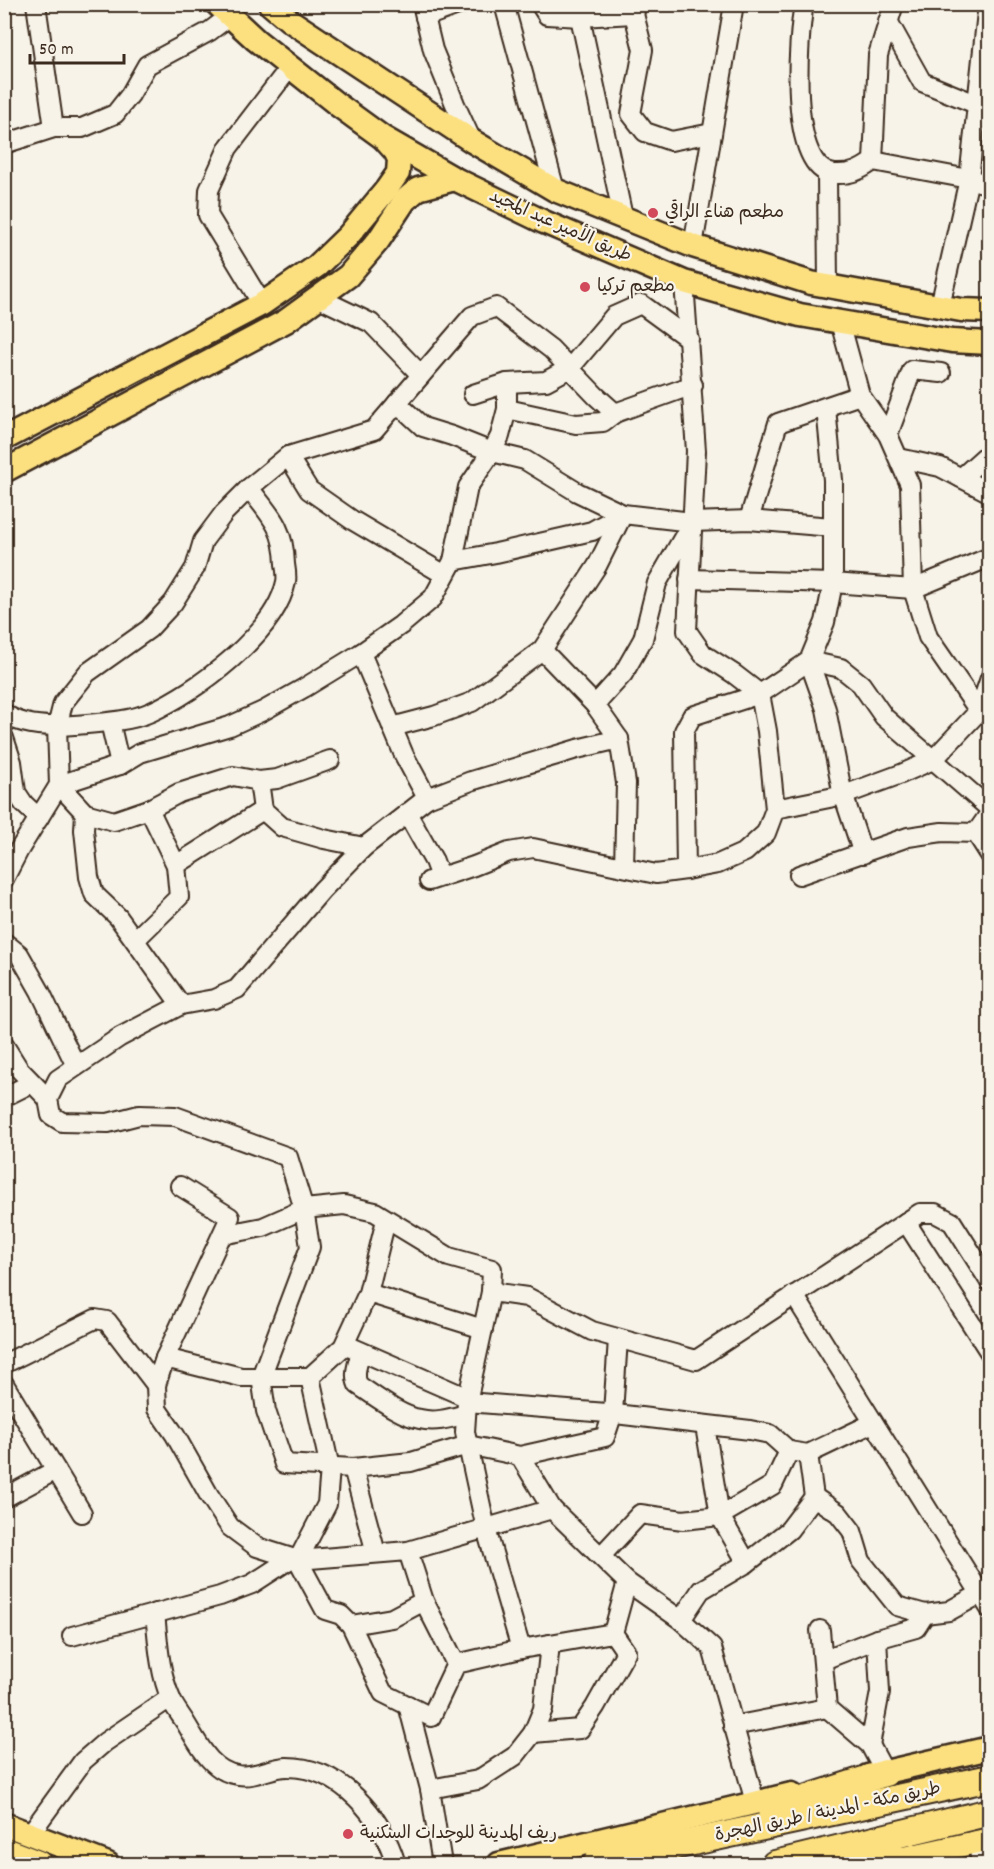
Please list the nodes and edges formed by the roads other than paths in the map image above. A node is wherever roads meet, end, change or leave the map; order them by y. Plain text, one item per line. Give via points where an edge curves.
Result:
1 (36, 4) edge
2 (270, 4) edge
3 (461, 4) edge
4 (504, 4) edge
5 (540, 4) edge
6 (734, 4) edge
7 (804, 4) edge
8 (635, 9) edge
9 (223, 10) edge
10 (424, 11) edge
11 (891, 13) edge
12 (580, 17) junction
13 (987, 19) edge
14 (985, 60) edge
15 (290, 67) junction
16 (976, 104) junction
17 (54, 128) junction
18 (982, 128) edge
19 (712, 133) junction
20 (382, 137) junction
21 (472, 141) junction
22 (4, 144) edge
23 (873, 160) junction
24 (827, 173) junction
25 (455, 179) junction
26 (969, 179) junction
27 (990, 184) edge
28 (555, 190) junction
29 (623, 217) junction
30 (693, 246) junction
31 (684, 282) junction
32 (828, 286) junction
33 (319, 298) junction
34 (262, 304) junction
35 (940, 306) junction
36 (990, 311) edge
37 (840, 322) junction
38 (689, 339) junction
39 (990, 343) edge
40 (570, 368) junction
41 (941, 373) dead end
42 (421, 375) junction
43 (507, 383) junction
44 (693, 385) junction
45 (473, 394) dead end
46 (860, 395) junction
47 (397, 403) junction
48 (826, 408) junction
49 (507, 409) junction
50 (615, 413) junction
51 (888, 435) junction
52 (4, 439) edge
53 (492, 452) junction
54 (990, 452) edge
55 (288, 456) junction
56 (899, 458) junction
57 (4, 471) edge
58 (961, 478) junction
59 (249, 488) junction
60 (990, 493) edge
61 (623, 514) junction
62 (749, 520) junction
63 (692, 522) junction
64 (832, 527) junction
65 (990, 557) edge
66 (449, 568) junction
67 (689, 579) junction
68 (833, 583) junction
69 (913, 589) junction
70 (542, 650) junction
71 (361, 653) junction
72 (809, 661) junction
73 (990, 678) edge
74 (760, 694) junction
75 (595, 705) junction
76 (979, 711) junction
77 (8, 720) edge
78 (110, 722) junction
79 (57, 727) junction
80 (392, 727) junction
81 (4, 738) edge
82 (619, 739) junction
83 (330, 760) dead end
84 (933, 760) junction
85 (120, 765) junction
86 (259, 781) junction
87 (58, 785) junction
88 (844, 795) junction
89 (427, 798) junction
90 (149, 809) junction
91 (775, 809) junction
92 (263, 810) junction
93 (990, 811) edge
94 (86, 813) junction
95 (407, 813) junction
96 (39, 818) junction
97 (976, 833) junction
98 (364, 847) junction
99 (863, 854) junction
100 (990, 855) edge
101 (176, 865) junction
102 (624, 867) junction
103 (686, 870) junction
104 (799, 875) dead end
105 (4, 879) edge
106 (135, 940) junction
107 (4, 942) edge
108 (181, 1005) junction
109 (4, 1046) edge
110 (76, 1066) junction
111 (32, 1083) junction
112 (4, 1097) edge
113 (48, 1099) junction
114 (180, 1186) dead end
115 (304, 1209) junction
116 (386, 1220) junction
117 (906, 1222) junction
118 (222, 1235) junction
119 (990, 1282) edge
120 (490, 1292) junction
121 (368, 1293) junction
122 (794, 1295) junction
123 (483, 1329) junction
124 (618, 1339) junction
125 (344, 1344) junction
126 (361, 1352) junction
127 (990, 1353) edge
128 (165, 1358) junction
129 (4, 1364) edge
130 (261, 1377) junction
131 (310, 1377) junction
132 (4, 1384) edge
133 (156, 1385) junction
134 (467, 1404) junction
135 (613, 1413) junction
136 (873, 1423) junction
137 (705, 1426) junction
138 (468, 1445) junction
139 (789, 1451) junction
140 (808, 1454) junction
141 (520, 1456) junction
142 (330, 1468) junction
143 (353, 1468) junction
144 (56, 1470) junction
145 (814, 1497) junction
146 (4, 1498) edge
147 (552, 1509) junction
148 (82, 1513) dead end
149 (720, 1516) junction
150 (486, 1529) junction
151 (408, 1551) junction
152 (376, 1554) junction
153 (601, 1556) junction
154 (295, 1559) junction
155 (747, 1563) junction
156 (627, 1582) junction
157 (424, 1600) junction
158 (985, 1602) edge
159 (155, 1613) junction
160 (925, 1614) junction
161 (681, 1620) junction
162 (351, 1625) junction
163 (820, 1630) dead end
164 (613, 1633) junction
165 (72, 1636) dead end
166 (877, 1639) junction
167 (550, 1644) junction
168 (521, 1649) junction
169 (823, 1660) junction
170 (456, 1664) junction
171 (171, 1698) junction
172 (408, 1705) junction
173 (828, 1708) junction
174 (734, 1726) junction
175 (533, 1733) junction
176 (870, 1745) junction
177 (990, 1748) edge
178 (885, 1773) junction
179 (990, 1778) edge
180 (430, 1789) junction
181 (755, 1802) junction
182 (990, 1812) edge
183 (4, 1824) edge
184 (30, 1834) junction
185 (984, 1840) edge
186 (4, 1851) edge
187 (651, 1851) junction
188 (938, 1858) edge
189 (888, 1862) edge
190 (38, 1864) edge
191 (108, 1864) edge
192 (396, 1864) edge
193 (442, 1864) edge
194 (499, 1864) edge
195 (596, 1864) edge
196 (775, 1864) edge
197 (844, 1864) edge
198 (981, 1864) edge

1 - 17 street
2 - 21 main road, طريق الأمير عبد المجيد
3 - 10 street
4 - 28 street
5 - 12 street via 547,15
6 - 19 street
7 - 24 street via 799,30 799,107 807,145 816,165
8 - 12 street
8 - 19 street via 643,50 631,114 645,132 670,141
9 - 15 main road, طريق الأمير عبد المجيد
9 - 17 street via 210,31 147,65 115,114 82,128
10 - 21 street via 433,50
11 - 16 street via 922,82
11 - 23 street via 878,56
12 - 29 street
13 - 14 street
14 - 16 street
15 - 20 main road, طريق الأمير عبد المجيد
15 - 34 street via 228,148 208,190 208,215
16 - 18 street
17 - 22 street
18 - 26 street
19 - 30 street
20 - 25 main road, طريق الأمير عبد المجيد
20 - 34 main road via 399,159 398,173 386,190 317,266
21 - 28 main road, طريق الأمير عبد المجيد
23 - 24 street via 846,174
23 - 26 street
24 - 32 street
25 - 31 main road, طريق الأمير عبد المجيد
25 - 33 main road via 418,189 405,200 348,276
26 - 27 street
26 - 35 street
28 - 29 main road, طريق الأمير عبد المجيد
29 - 30 main road, طريق الأمير عبد المجيد
30 - 32 main road, طريق الأمير عبد المجيد
31 - 37 main road, طريق الأمير عبد المجيد via 800,315
31 - 38 street
32 - 35 main road, طريق الأمير عبد المجيد
33 - 42 street via 371,322
33 - 57 main road via 286,321
34 - 52 main road
35 - 36 main road, طريق الأمير عبد المجيد
37 - 39 main road, طريق الأمير عبد المجيد via 952,341
37 - 46 street
38 - 40 street via 641,304 614,316
38 - 44 street
40 - 42 street via 495,307 472,316
40 - 43 street via 546,381
40 - 50 street
41 - 51 street via 912,370
42 - 47 street
43 - 45 street
43 - 49 street
44 - 50 street
44 - 63 street via 696,451
46 - 48 street
46 - 51 street
47 - 53 street via 423,427
47 - 55 street via 374,430
48 - 62 street via 778,423
48 - 64 street via 833,480
49 - 50 street via 576,424 603,422
49 - 53 street
51 - 56 street
53 - 61 street via 525,460
53 - 66 street via 468,487
54 - 58 street
55 - 59 street
55 - 66 street via 309,490 352,520
56 - 58 street via 940,467
56 - 69 street via 910,484
58 - 60 street
59 - 78 street via 278,525 285,547 286,581 279,600 258,633 232,660 150,713
59 - 79 street via 203,541 195,568 173,603 149,629 87,673 63,704
61 - 63 street
61 - 66 street via 592,531
61 - 70 street via 597,566
62 - 63 street
62 - 64 street
63 - 67 street
63 - 75 street via 657,583 643,639 623,674
64 - 68 street
65 - 69 street
66 - 71 street via 433,598
67 - 68 street
67 - 74 street via 687,631 703,654
68 - 69 street
68 - 72 street via 825,622
69 - 76 street via 928,637
70 - 75 street
70 - 80 street via 472,702
71 - 80 street
71 - 85 street via 231,726 140,753
72 - 74 street
72 - 84 street via 841,668 861,684 884,717
72 - 88 street via 826,709
73 - 76 street
74 - 91 street
74 - 103 street via 692,716 684,731
75 - 82 street
76 - 84 street
77 - 79 street
78 - 79 street
78 - 85 street
79 - 87 street
80 - 89 street
81 - 96 street via 16,792
82 - 89 street via 471,781
82 - 102 street via 626,783
83 - 86 street via 277,780
84 - 88 street
84 - 93 street
85 - 87 street
86 - 90 street via 233,776 178,793
86 - 92 street
87 - 94 street
87 - 96 street
88 - 91 street
88 - 99 street
89 - 95 street
90 - 94 street via 114,821
90 - 101 street
91 - 103 street via 766,833 745,852 718,864
92 - 98 street via 282,826
92 - 101 street
93 - 97 street
94 - 106 street via 84,830 94,894
95 - 98 street
95 - 102 street via 434,861 435,879 509,852 533,848
96 - 105 street
97 - 99 street via 908,837
97 - 100 street
98 - 108 street via 237,988 214,999
99 - 104 street
101 - 106 street via 178,897
102 - 103 street via 656,874
106 - 108 street
107 - 110 street via 19,954
108 - 110 street
109 - 111 street
110 - 113 street via 58,1079
111 - 112 street
111 - 113 street
113 - 115 street via 51,1115 62,1122 108,1123 139,1115 175,1116 288,1157
114 - 118 street via 230,1217
115 - 116 street via 344,1205 375,1212
115 - 118 street via 263,1227
115 - 130 street via 310,1247
116 - 120 street via 449,1257 492,1269
116 - 121 street
117 - 119 street via 920,1213 935,1213 952,1222
117 - 122 street
117 - 127 street
118 - 128 street
120 - 123 street
120 - 124 street via 527,1297 592,1331
121 - 123 street
121 - 125 street
122 - 124 street via 696,1360
122 - 136 street
123 - 134 street
124 - 135 street
125 - 126 street
125 - 131 street
126 - 134 street
126 - 134 street via 355,1379 358,1385 409,1416 434,1420
128 - 130 street via 242,1377
128 - 133 street
129 - 133 street via 95,1319 107,1321
130 - 131 street
130 - 142 street via 266,1412 284,1464
131 - 142 street
132 - 144 street
133 - 154 street via 157,1409 231,1527 257,1547
134 - 135 street
134 - 138 street
135 - 137 street
135 - 141 street via 605,1437
136 - 140 street
136 - 158 street
137 - 139 street via 770,1434
137 - 149 street
138 - 141 street
138 - 143 street via 411,1462
138 - 150 street
139 - 140 street
139 - 149 street via 773,1485
140 - 145 street
141 - 147 street
142 - 143 street
142 - 154 street via 327,1504
143 - 152 street
144 - 146 street
144 - 148 street
145 - 155 street via 789,1530
145 - 160 street via 838,1513 852,1531 861,1561 897,1606
147 - 150 street
147 - 153 street
149 - 153 street via 683,1520 640,1514
149 - 155 street
150 - 151 street
150 - 168 street
151 - 152 street
151 - 157 street
152 - 154 street
153 - 156 street
154 - 159 street via 252,1584
154 - 162 street via 325,1610 341,1615
155 - 161 street via 701,1590
156 - 161 street
156 - 164 street
157 - 162 street via 392,1618
157 - 170 street
158 - 160 street
159 - 165 street
159 - 171 street via 161,1663
160 - 166 street via 916,1628
161 - 174 street via 712,1648
162 - 172 street via 383,1693
163 - 169 street
164 - 167 street
164 - 175 street via 626,1652 580,1729
166 - 169 street
166 - 176 street via 880,1692
167 - 168 street
167 - 175 street via 543,1709
168 - 170 street
169 - 173 street
170 - 172 street via 431,1717
171 - 184 street via 83,1761
171 - 192 street via 206,1756 222,1769 238,1775 300,1768 343,1786 372,1815
172 - 180 street
173 - 174 street
173 - 176 street
174 - 181 street
175 - 180 street via 515,1756 478,1780
176 - 178 street
177 - 178 main road
178 - 181 main road
178 - 187 highway
179 - 187 highway, طريق مكة - المدينة / طريق الهجرة
180 - 193 street
181 - 194 main road
182 - 196 highway, طريق مكة - المدينة / طريق الهجرة
183 - 184 main road
184 - 191 main road
185 - 188 main road
185 - 198 street
186 - 190 highway
187 - 195 highway, طريق مكة - المدينة / طريق الهجرة
188 - 189 main road
189 - 197 highway

